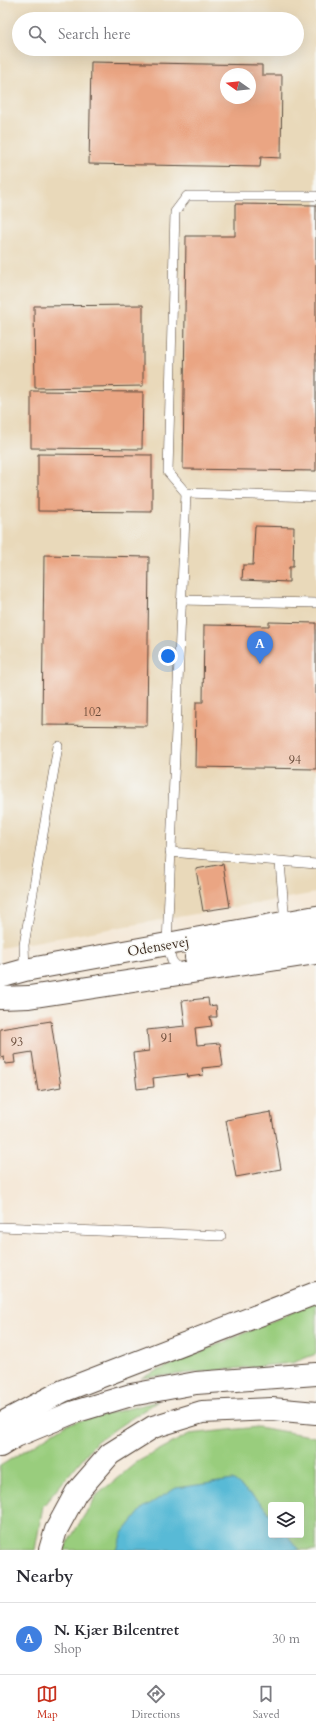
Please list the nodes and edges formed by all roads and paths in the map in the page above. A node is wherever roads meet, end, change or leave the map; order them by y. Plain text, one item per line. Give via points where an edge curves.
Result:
1 (316, 196) edge
2 (186, 493) junction
3 (316, 497) edge
4 (181, 600) junction
5 (316, 603) edge
6 (58, 746) dead end
7 (170, 852) junction
8 (280, 862) junction
9 (316, 864) edge
10 (316, 917) edge
11 (285, 923) junction
12 (316, 935) edge
13 (316, 954) edge
14 (174, 960) junction
15 (25, 970) junction
16 (0, 977) edge
17 (0, 998) edge
18 (0, 1227) edge
19 (221, 1236) dead end
20 (316, 1293) edge
21 (316, 1374) edge
22 (316, 1413) edge
23 (0, 1424) edge
24 (0, 1446) edge
25 (50, 1550) edge

1 - 2 lane via 187,196 175,212 168,472
2 - 3 lane
2 - 4 lane
4 - 5 lane
4 - 7 lane
6 - 15 lane via 24,945
7 - 8 lane
7 - 14 lane
8 - 9 lane
8 - 11 lane
10 - 11 main road, Odensevej
11 - 14 main road, Odensevej
12 - 14 main road
13 - 14 main road, Odensevej
14 - 15 main road, Odensevej
14 - 17 main road via 134,980 30,997
15 - 16 main road, Odensevej
18 - 19 lane
20 - 23 main road via 63,1391
21 - 24 main road via 196,1383 131,1395 74,1412 16,1436
22 - 25 main road via 272,1409 202,1412 153,1427 110,1454 76,1493 56,1530

